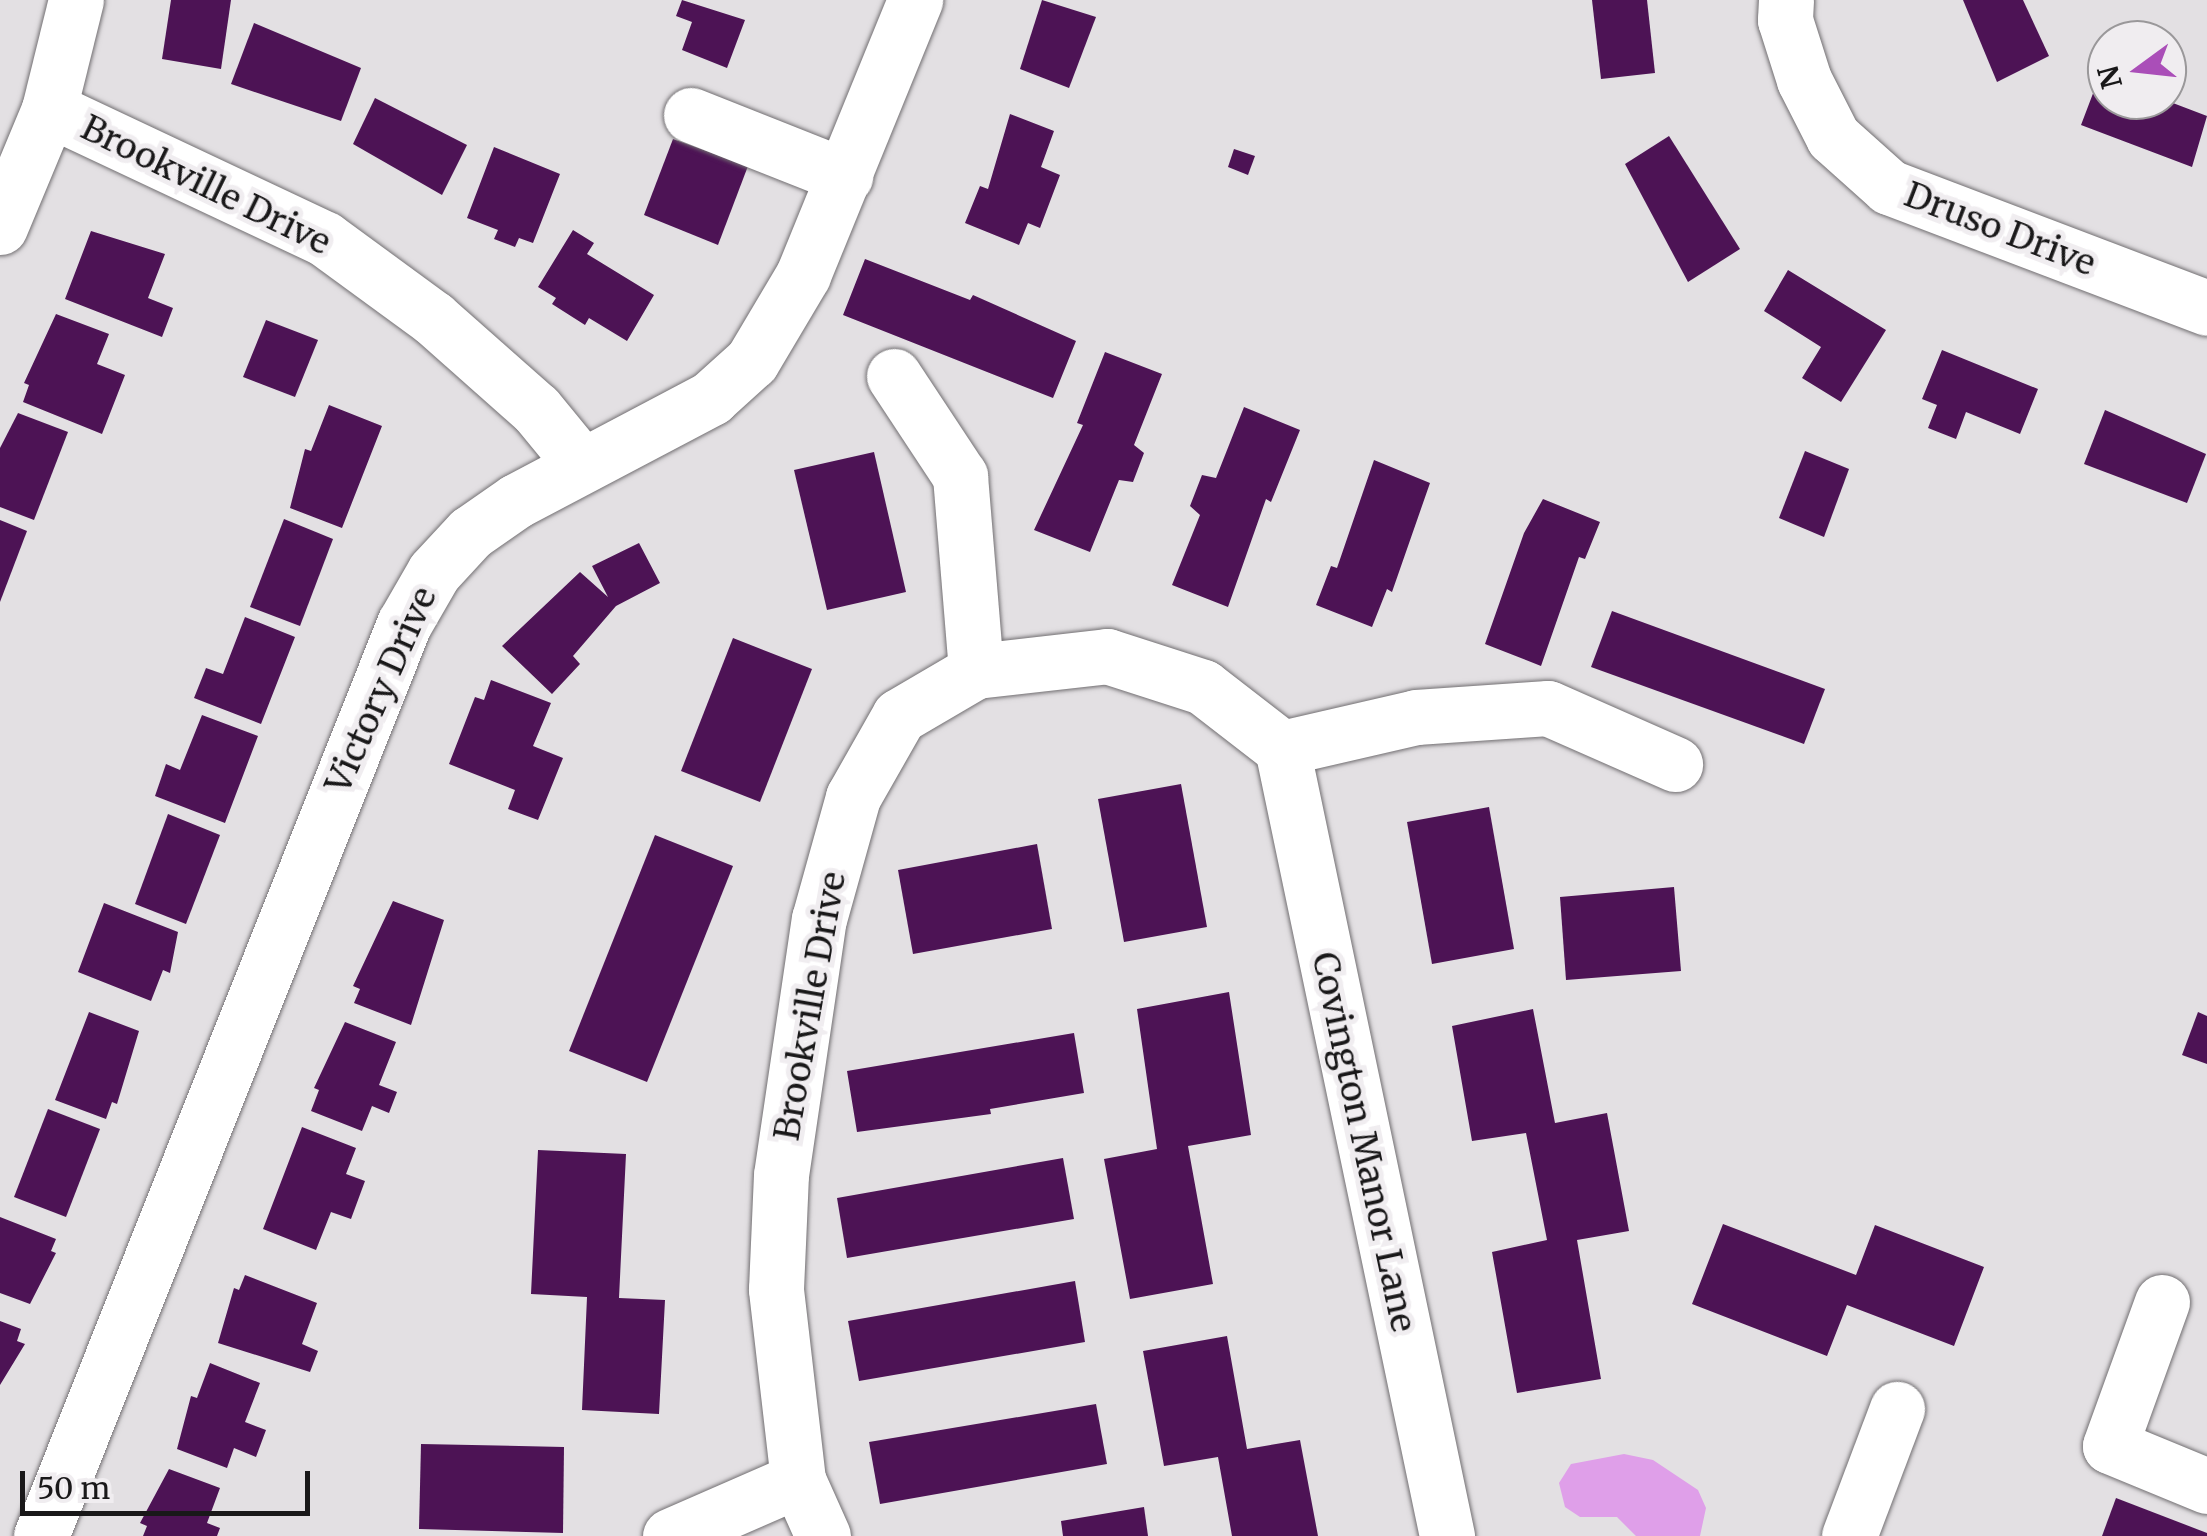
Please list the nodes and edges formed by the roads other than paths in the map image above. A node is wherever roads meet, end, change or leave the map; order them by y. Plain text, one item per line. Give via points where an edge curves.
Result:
1 (76, 0) edge
2 (916, 0) edge
3 (1786, 0) edge
4 (49, 109) junction
5 (691, 116) dead end
6 (845, 176) junction
7 (0, 227) edge
8 (2207, 308) edge
9 (894, 376) dead end
10 (582, 465) junction
11 (976, 671) junction
12 (1282, 748) junction
13 (1675, 764) dead end
14 (2162, 1302) dead end
15 (1897, 1410) dead end
16 (798, 1480) junction
17 (2207, 1486) edge
18 (41, 1536) edge
19 (670, 1536) edge
20 (823, 1536) edge
21 (1447, 1536) edge
22 (1849, 1536) edge

1 - 4 street
2 - 6 street, Victory Drive
3 - 8 street, Druso Drive via 1785,20 1804,80 1833,137 1889,186
4 - 7 street
4 - 10 street, Brookville Drive via 325,238 434,318 536,408
5 - 6 street
6 - 10 street, Victory Drive via 803,275 752,360 711,398
9 - 11 street via 960,476
10 - 18 street, Victory Drive via 470,534 434,572 404,624
11 - 12 street, Brookville Drive via 1107,656 1203,688
11 - 16 street, Brookville Drive via 899,716 853,797 819,918 781,1176 776,1289
12 - 13 street via 1416,717 1548,708
12 - 21 street, Covington Manor Lane
14 - 17 street via 2110,1446
15 - 22 street
16 - 19 street
16 - 20 street, Brookville Drive

